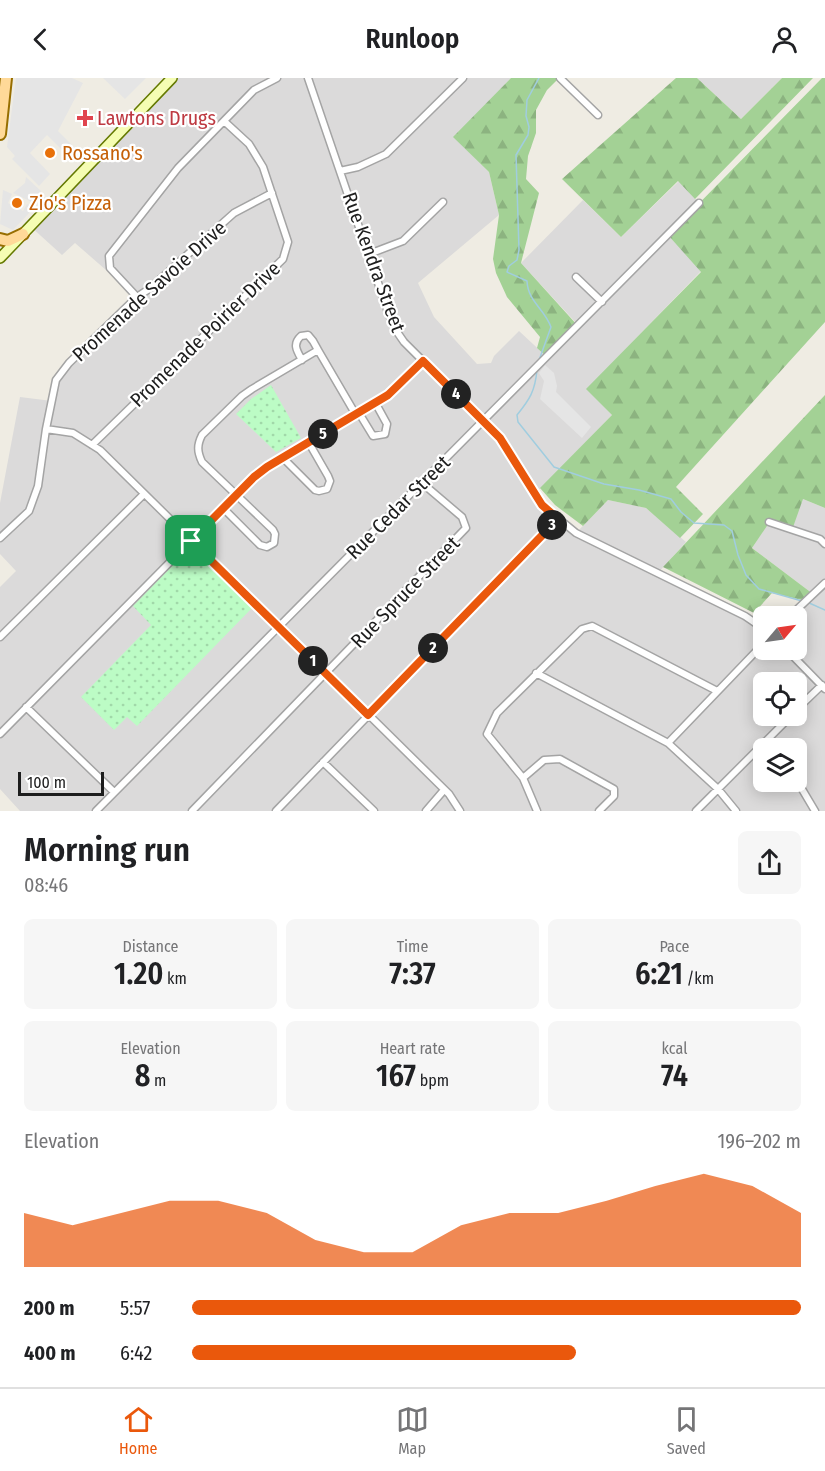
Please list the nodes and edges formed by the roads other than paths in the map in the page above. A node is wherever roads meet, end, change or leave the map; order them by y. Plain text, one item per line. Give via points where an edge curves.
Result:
1 (6, 78) edge
2 (172, 78) edge
3 (278, 78) edge
4 (308, 78) edge
5 (560, 78) edge
6 (460, 79) edge
7 (598, 115) dead end
8 (224, 121) junction
9 (0, 134) edge
10 (340, 171) junction
11 (272, 193) junction
12 (443, 202) dead end
13 (699, 203) dead end
14 (22, 234) junction
15 (0, 239) edge
16 (369, 254) junction
17 (0, 258) edge
18 (576, 277) dead end
19 (137, 297) junction
20 (602, 302) junction
21 (318, 350) junction
22 (302, 360) junction
23 (423, 361) junction
24 (376, 404) junction
25 (358, 414) junction
26 (483, 421) junction
27 (46, 429) junction
28 (309, 443) junction
29 (92, 445) junction
30 (283, 458) junction
31 (422, 483) junction
32 (144, 494) junction
33 (237, 495) junction
34 (224, 509) junction
35 (558, 519) junction
36 (770, 522) dead end
37 (0, 538) edge
38 (191, 541) junction
39 (825, 544) edge
40 (825, 583) edge
41 (801, 606) edge
42 (753, 621) edge
43 (279, 627) junction
44 (0, 636) edge
45 (753, 654) edge
46 (797, 660) edge
47 (536, 673) junction
48 (327, 674) junction
49 (823, 687) edge
50 (717, 691) junction
51 (807, 701) edge
52 (26, 707) junction
53 (368, 715) junction
54 (781, 726) edge
55 (0, 734) edge
56 (768, 738) edge
57 (668, 743) junction
58 (753, 753) edge
59 (323, 762) junction
60 (523, 778) junction
61 (717, 789) junction
62 (444, 790) junction
63 (114, 792) junction
64 (804, 792) edge
65 (278, 810) edge
66 (96, 811) edge
67 (192, 811) edge
68 (374, 811) edge
69 (426, 811) edge
70 (460, 811) edge
71 (537, 811) edge
72 (599, 811) edge
73 (696, 811) edge
74 (736, 811) edge
75 (815, 811) edge

1 - 9 main road
2 - 14 main road
3 - 8 street via 254,90
4 - 10 street, Rue Kendra Street
5 - 7 street
6 - 10 street via 386,154
8 - 11 street, Promenade Poirier Drive via 249,144
8 - 19 street via 178,168 109,256 110,268
10 - 16 street, Rue Kendra Street
11 - 19 street, Promenade Savoie Drive via 234,213
11 - 29 street, Promenade Poirier Drive via 288,242 283,259
12 - 16 street via 403,241
13 - 20 street, Rue Cedar Street
14 - 15 main road
14 - 17 main road
16 - 23 street, Rue Kendra Street via 395,329
18 - 20 street
19 - 27 street, Promenade Savoie Drive via 56,380
20 - 26 street, Rue Cedar Street
21 - 22 street
21 - 22 street via 308,335 301,336 295,347
21 - 25 street
22 - 33 street via 242,396 198,443 202,462
23 - 24 street
23 - 26 street, Rue Kendra Street
24 - 25 street
24 - 25 street via 387,424 385,434 374,436
25 - 28 street
26 - 31 street, Rue Cedar Street
26 - 35 street, Rue Kendra Street via 500,438 542,505
27 - 29 street via 73,434
27 - 37 street, Promenade Savoie Drive via 38,486 29,511
28 - 30 street
28 - 30 street via 330,481 327,489 315,490
29 - 32 street
30 - 33 street via 254,477
31 - 43 street, Rue Cedar Street
31 - 48 street, Rue Spruce Street via 462,517 466,528
32 - 38 street
32 - 44 street
33 - 34 street
33 - 34 street via 273,530 274,543 260,545
34 - 38 street
35 - 42 street, Rue Kendra Street via 576,533
35 - 53 street
36 - 39 street
38 - 43 street
38 - 52 street
40 - 41 street
43 - 48 street
43 - 63 street, Rue Cedar Street
45 - 50 street
46 - 49 street
47 - 50 street via 582,629 592,626
47 - 57 street
47 - 60 street via 497,713 487,734
48 - 53 street
48 - 67 street, Rue Spruce Street
49 - 51 street
50 - 57 street
52 - 55 street
52 - 63 street
53 - 59 street
53 - 62 street
54 - 56 street
57 - 61 street
58 - 61 street
59 - 65 street
59 - 68 street
60 - 71 street
60 - 72 street via 544,760 560,759 614,789 614,796
61 - 73 street
61 - 74 street
62 - 69 street
62 - 70 street
63 - 66 street, Rue Cedar Street
64 - 75 street

